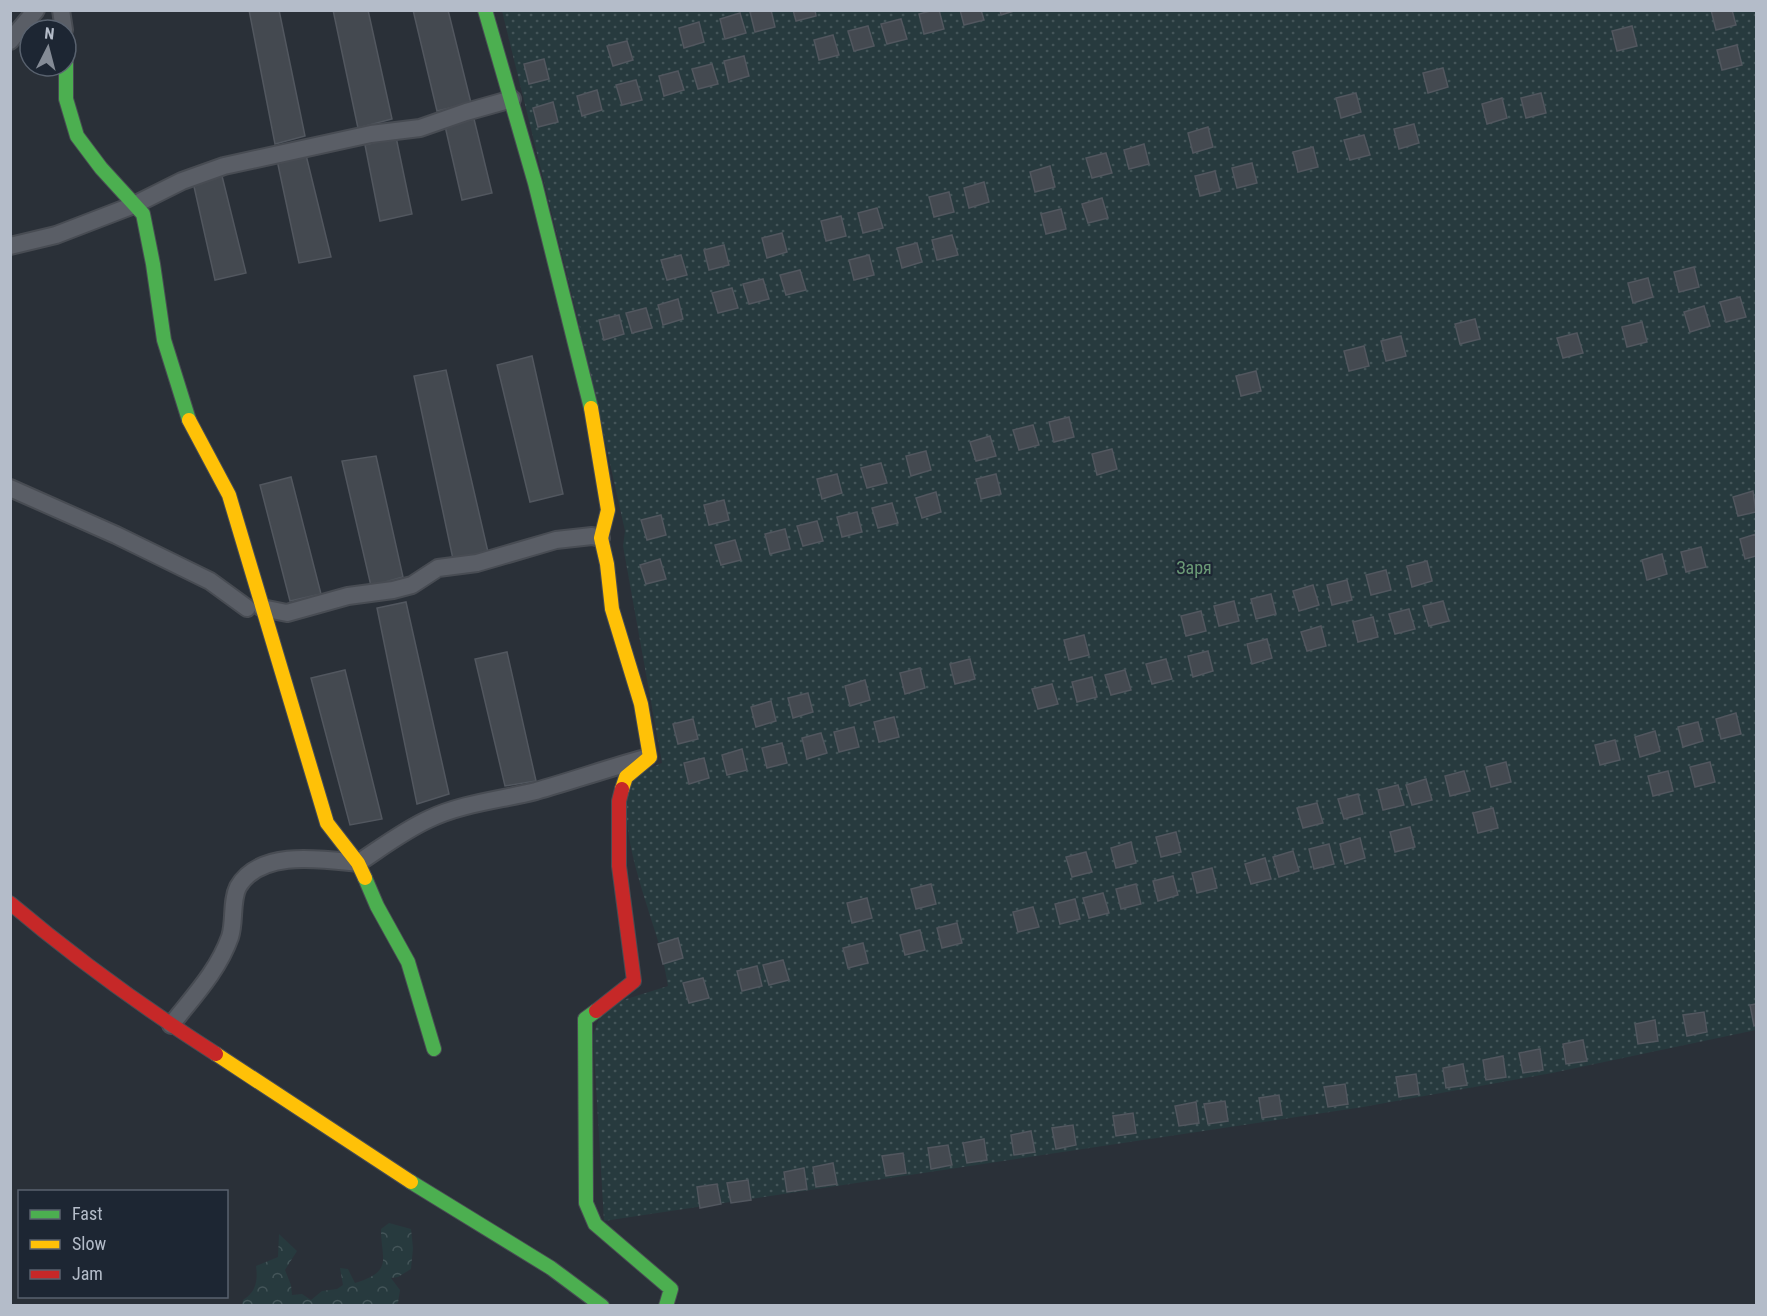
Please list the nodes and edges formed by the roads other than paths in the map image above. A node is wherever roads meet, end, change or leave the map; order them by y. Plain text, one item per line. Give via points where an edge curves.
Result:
1 (36, 10) edge
2 (485, 10) edge
3 (10, 41) edge
4 (66, 78) edge
5 (512, 99) junction
6 (134, 205) junction
7 (10, 246) edge
8 (10, 488) edge
9 (601, 538) junction
10 (254, 608) junction
11 (650, 757) junction
12 (358, 863) junction
13 (10, 903) edge
14 (171, 1025) junction
15 (434, 1049) dead end
16 (602, 1305) edge
17 (666, 1305) edge

1 - 3 street
2 - 5 street
4 - 6 street via 66,99 77,136
5 - 6 street via 420,128 371,134 224,166
5 - 9 street via 589,398 608,510
6 - 7 street via 56,235
6 - 10 street via 143,214 164,340 183,405 229,495
8 - 10 street via 210,581
9 - 10 street via 556,540 477,563 438,568 412,585 348,596 287,613
9 - 11 street via 612,609 641,704
10 - 12 street via 327,823
11 - 12 street via 430,819
11 - 17 street via 626,777 619,801 619,866 634,981 585,1019 586,1203 595,1224 671,1289
12 - 14 street via 312,858 269,863 251,870 237,889 230,936 211,975
12 - 15 street via 408,962
13 - 14 street via 52,939
14 - 16 street via 551,1268

